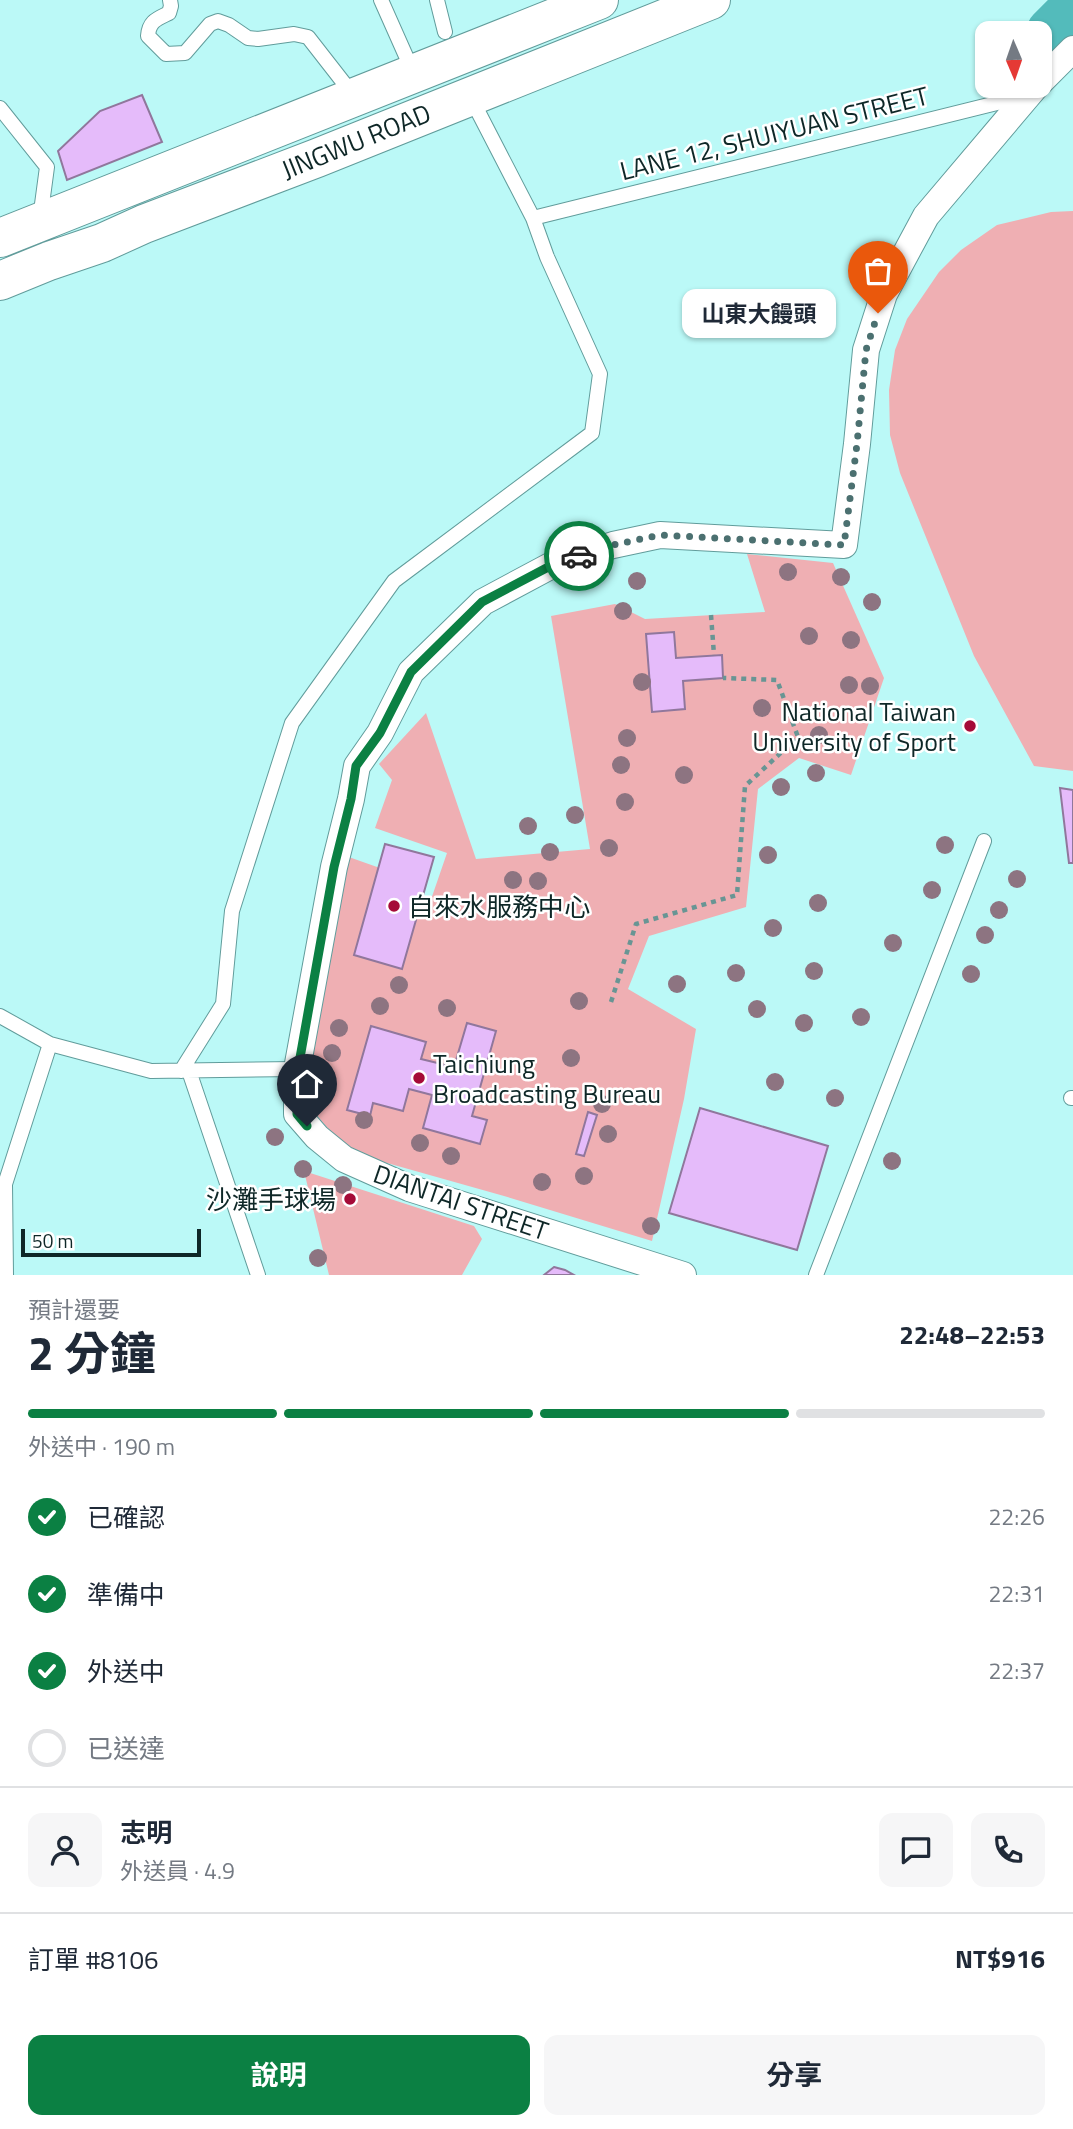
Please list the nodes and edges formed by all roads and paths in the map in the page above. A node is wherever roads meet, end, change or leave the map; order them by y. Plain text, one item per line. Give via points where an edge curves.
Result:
1 (170, 0) edge
2 (381, 0) edge
3 (437, 0) edge
4 (599, 0) edge
5 (711, 0) edge
6 (566, 7) edge
7 (445, 32) dead end
8 (1073, 50) edge
9 (413, 74) junction
10 (1052, 74) edge
11 (470, 95) junction
12 (355, 97) junction
13 (982, 98) edge
14 (1031, 98) edge
15 (0, 108) edge
16 (252, 139) junction
17 (270, 175) junction
18 (533, 218) junction
19 (40, 222) junction
20 (0, 238) edge
21 (0, 281) edge
22 (711, 615) dead end
23 (714, 656) dead end
24 (723, 678) dead end
25 (984, 841) dead end
26 (611, 1002) dead end
27 (0, 1016) edge
28 (50, 1044) junction
29 (298, 1069) junction
30 (185, 1071) junction
31 (6, 1275) edge
32 (258, 1275) edge
33 (683, 1275) edge
34 (816, 1275) edge

1 - 12 lane via 169,13 152,21 148,36 166,54 185,53 218,21 248,38 308,37
2 - 9 lane
3 - 7 lane
4 - 6 street, JINGWU ROAD
5 - 11 street, JINGWU ROAD
6 - 9 street, JINGWU ROAD
8 - 10 street
9 - 12 street, JINGWU ROAD
11 - 17 street, JINGWU ROAD
11 - 18 lane
12 - 16 street, JINGWU ROAD
13 - 18 lane, LANE 12, SHUIYUAN STREET
14 - 29 street, DIANTAI STREET via 926,216 884,294 866,350 844,545 660,535 613,545 554,564 482,602 411,672 380,733 356,766
15 - 19 lane via 47,167
16 - 17 street
16 - 19 street, JINGWU ROAD
17 - 21 street, JINGWU ROAD
18 - 30 lane via 600,374 592,433 394,581 292,723 232,911 223,1004
19 - 20 street, JINGWU ROAD
22 - 23 path
24 - 26 path via 777,680 798,737 745,786 737,895 636,924
25 - 34 lane
27 - 28 lane
28 - 30 lane via 151,1071
28 - 31 lane via 5,1184
29 - 30 lane
29 - 33 street, DIANTAI STREET via 297,1114 344,1159 410,1188
30 - 32 lane

